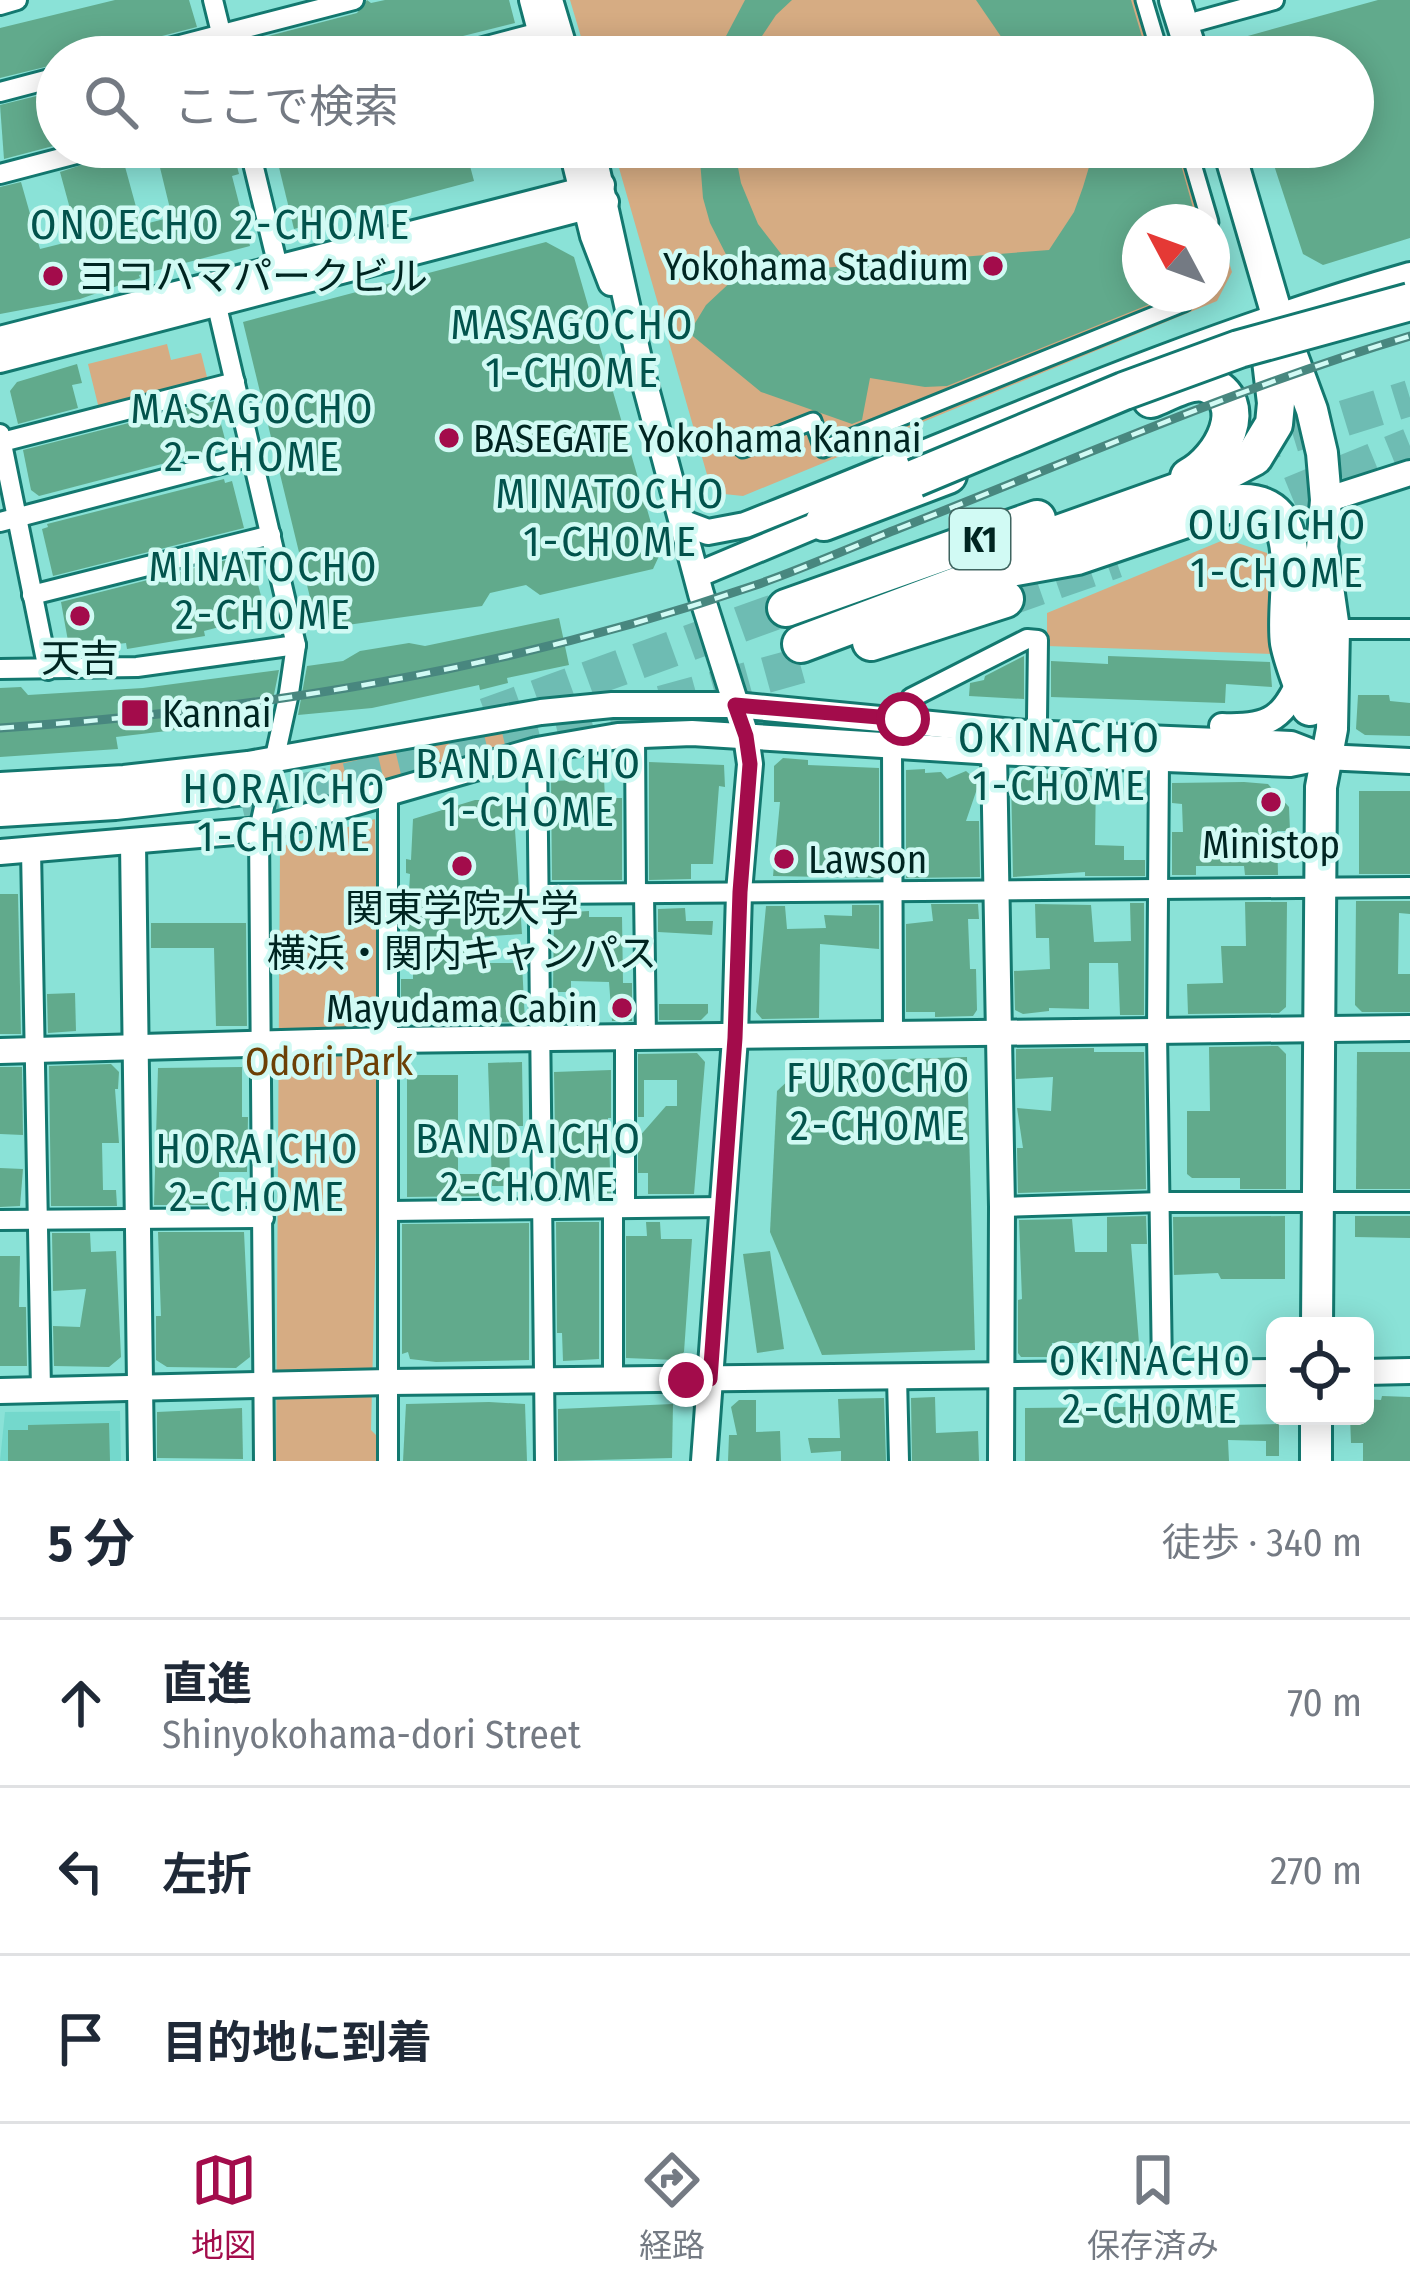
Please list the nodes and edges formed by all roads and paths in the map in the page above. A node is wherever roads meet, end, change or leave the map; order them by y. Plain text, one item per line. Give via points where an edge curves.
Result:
1 (17, 0) edge
2 (213, 0) edge
3 (354, 0) edge
4 (532, 0) edge
5 (550, 0) edge
6 (1144, 0) edge
7 (1274, 0) edge
8 (0, 4) edge
9 (1188, 7) edge
10 (540, 32) junction
11 (221, 34) junction
12 (213, 36) edge
13 (525, 36) edge
14 (541, 36) edge
15 (561, 36) edge
16 (1155, 36) edge
17 (1200, 36) edge
18 (36, 83) edge
19 (0, 92) edge
20 (36, 165) edge
21 (254, 168) edge
22 (581, 168) edge
23 (593, 168) edge
24 (1194, 168) edge
25 (1234, 168) edge
26 (0, 174) edge
27 (594, 196) junction
28 (1205, 204) edge
29 (1410, 274) edge
30 (280, 276) junction
31 (1273, 300) junction
32 (216, 302) junction
33 (1410, 302) edge
34 (1162, 312) edge
35 (0, 339) edge
36 (0, 360) edge
37 (235, 382) junction
38 (1, 438) edge
39 (743, 448) dead end
40 (252, 456) junction
41 (1175, 470) dead end
42 (1410, 473) edge
43 (1326, 500) junction
44 (820, 510) junction
45 (1098, 519) junction
46 (8, 520) edge
47 (684, 523) junction
48 (272, 535) junction
49 (697, 575) junction
50 (32, 595) junction
51 (1005, 599) tunnel mouth
52 (1410, 629) edge
53 (797, 636) junction
54 (1312, 638) junction
55 (296, 645) junction
56 (0, 669) edge
57 (48, 670) junction
58 (1299, 697) junction
59 (735, 705) junction
60 (1037, 719) junction
61 (914, 720) junction
62 (635, 736) junction
63 (746, 736) junction
64 (892, 746) junction
65 (537, 750) junction
66 (994, 752) junction
67 (1324, 757) junction
68 (1159, 759) junction
69 (273, 760) junction
70 (1410, 760) edge
71 (0, 785) edge
72 (388, 794) junction
73 (249, 807) junction
74 (0, 808) edge
75 (0, 827) edge
76 (134, 843) junction
77 (31, 850) junction
78 (0, 852) edge
79 (1320, 887) junction
80 (1410, 887) edge
81 (1159, 888) junction
82 (740, 892) junction
83 (891, 892) junction
84 (995, 892) junction
85 (640, 893) junction
86 (539, 894) junction
87 (1322, 1028) junction
88 (1410, 1028) edge
89 (1157, 1032) junction
90 (893, 1033) junction
91 (999, 1033) junction
92 (636, 1038) junction
93 (735, 1038) junction
94 (540, 1039) junction
95 (390, 1040) junction
96 (262, 1046) junction
97 (135, 1048) junction
98 (34, 1050) junction
99 (0, 1051) edge
100 (1162, 1202) junction
101 (1410, 1202) edge
102 (1319, 1203) junction
103 (723, 1207) junction
104 (1002, 1207) junction
105 (619, 1208) junction
106 (544, 1209) junction
107 (390, 1211) junction
108 (138, 1217) junction
109 (264, 1218) junction
110 (35, 1219) junction
111 (0, 1220) edge
112 (1317, 1317) edge
113 (1162, 1371) junction
114 (1410, 1371) edge
115 (1266, 1372) edge
116 (1374, 1372) edge
117 (1002, 1375) junction
118 (897, 1377) junction
119 (710, 1379) junction
120 (614, 1380) junction
121 (544, 1381) junction
122 (389, 1382) junction
123 (141, 1387) junction
124 (265, 1387) junction
125 (41, 1390) junction
126 (0, 1391) edge
127 (1316, 1425) edge
128 (141, 1461) edge
129 (263, 1461) edge
130 (388, 1461) edge
131 (545, 1461) edge
132 (704, 1461) edge
133 (899, 1461) edge
134 (1001, 1461) edge
135 (1316, 1461) edge

1 - 8 street
2 - 11 street
3 - 11 street
4 - 10 street
5 - 15 street
6 - 16 street
7 - 9 street
9 - 17 main road
10 - 13 street
10 - 14 street
11 - 12 street
18 - 19 street
20 - 26 street
21 - 30 street
22 - 27 street
23 - 27 street
24 - 28 street
25 - 31 main road
27 - 30 street
27 - 47 street
29 - 31 street
30 - 32 street
30 - 35 street
31 - 43 main road via 1312,410
31 - 44 street
31 - 45 highway via 1276,403 1265,444 1238,467
32 - 36 street
32 - 37 street
33 - 44 highway, bridge via 1239,350
34 - 39 street via 823,449 813,421
37 - 38 street
37 - 40 street
38 - 46 street
40 - 46 street
40 - 48 street
41 - 53 highway, K1
42 - 43 street
43 - 54 main road
44 - 45 highway via 1190,384 1221,394 1229,431 1220,452 1200,471
44 - 47 street via 722,531
44 - 49 street
45 - 53 highway
46 - 50 street
47 - 49 street
48 - 50 street
48 - 55 street
49 - 59 street
50 - 57 street
51 - 53 highway, K1
52 - 54 street
53 - 54 highway via 1249,501 1286,528
54 - 58 highway
54 - 67 main road via 1332,729
55 - 57 street via 159,665
55 - 69 street
56 - 57 street
58 - 60 street via 1272,720 1246,727
58 - 67 main road
59 - 61 street
59 - 63 street
59 - 69 street via 541,712
60 - 61 street
60 - 61 street via 1038,640 1027,639 911,698
61 - 67 street via 1291,744
62 - 63 street
62 - 65 street
62 - 85 street
63 - 64 street
63 - 82 street
64 - 66 street
64 - 83 street
65 - 72 street
65 - 86 street
66 - 68 street
66 - 84 street
67 - 68 street via 1290,764
67 - 70 street
67 - 79 main road
68 - 81 street
69 - 71 street
69 - 73 street
72 - 73 street
72 - 95 street
73 - 74 highway via 115,801
73 - 75 highway
73 - 76 street
73 - 96 street
76 - 77 street
76 - 97 street
77 - 78 street
77 - 98 street
79 - 80 street
79 - 81 street
79 - 87 main road
81 - 84 street
81 - 89 street
82 - 83 street
82 - 85 street
82 - 93 street
83 - 84 street
83 - 90 street
84 - 91 street
85 - 86 street
85 - 92 street
86 - 94 street
87 - 88 street
87 - 89 street
87 - 102 main road
89 - 91 street
89 - 100 street
90 - 91 street
90 - 93 street
91 - 104 street
92 - 93 street
92 - 94 street
92 - 105 street
93 - 103 street
94 - 95 street
94 - 106 street
95 - 96 street
95 - 107 street
96 - 97 street
96 - 109 street
97 - 98 street
97 - 108 street
98 - 99 street
98 - 110 street
100 - 102 street
100 - 104 street
100 - 113 street
101 - 102 street
102 - 112 main road
103 - 105 street
103 - 119 street
104 - 117 street
105 - 106 street
105 - 120 street
106 - 107 street
106 - 121 street
107 - 122 street
108 - 109 street
108 - 110 street
108 - 123 street
109 - 124 street
110 - 111 street
110 - 125 street
113 - 115 street
113 - 117 street
114 - 116 street
117 - 118 street
117 - 134 street
118 - 119 street
118 - 133 street
119 - 120 street
119 - 132 street
120 - 121 street
121 - 122 street
121 - 131 street
122 - 124 street
122 - 130 street
123 - 124 street
123 - 125 street
123 - 128 street
124 - 129 street
125 - 126 street
127 - 135 main road

